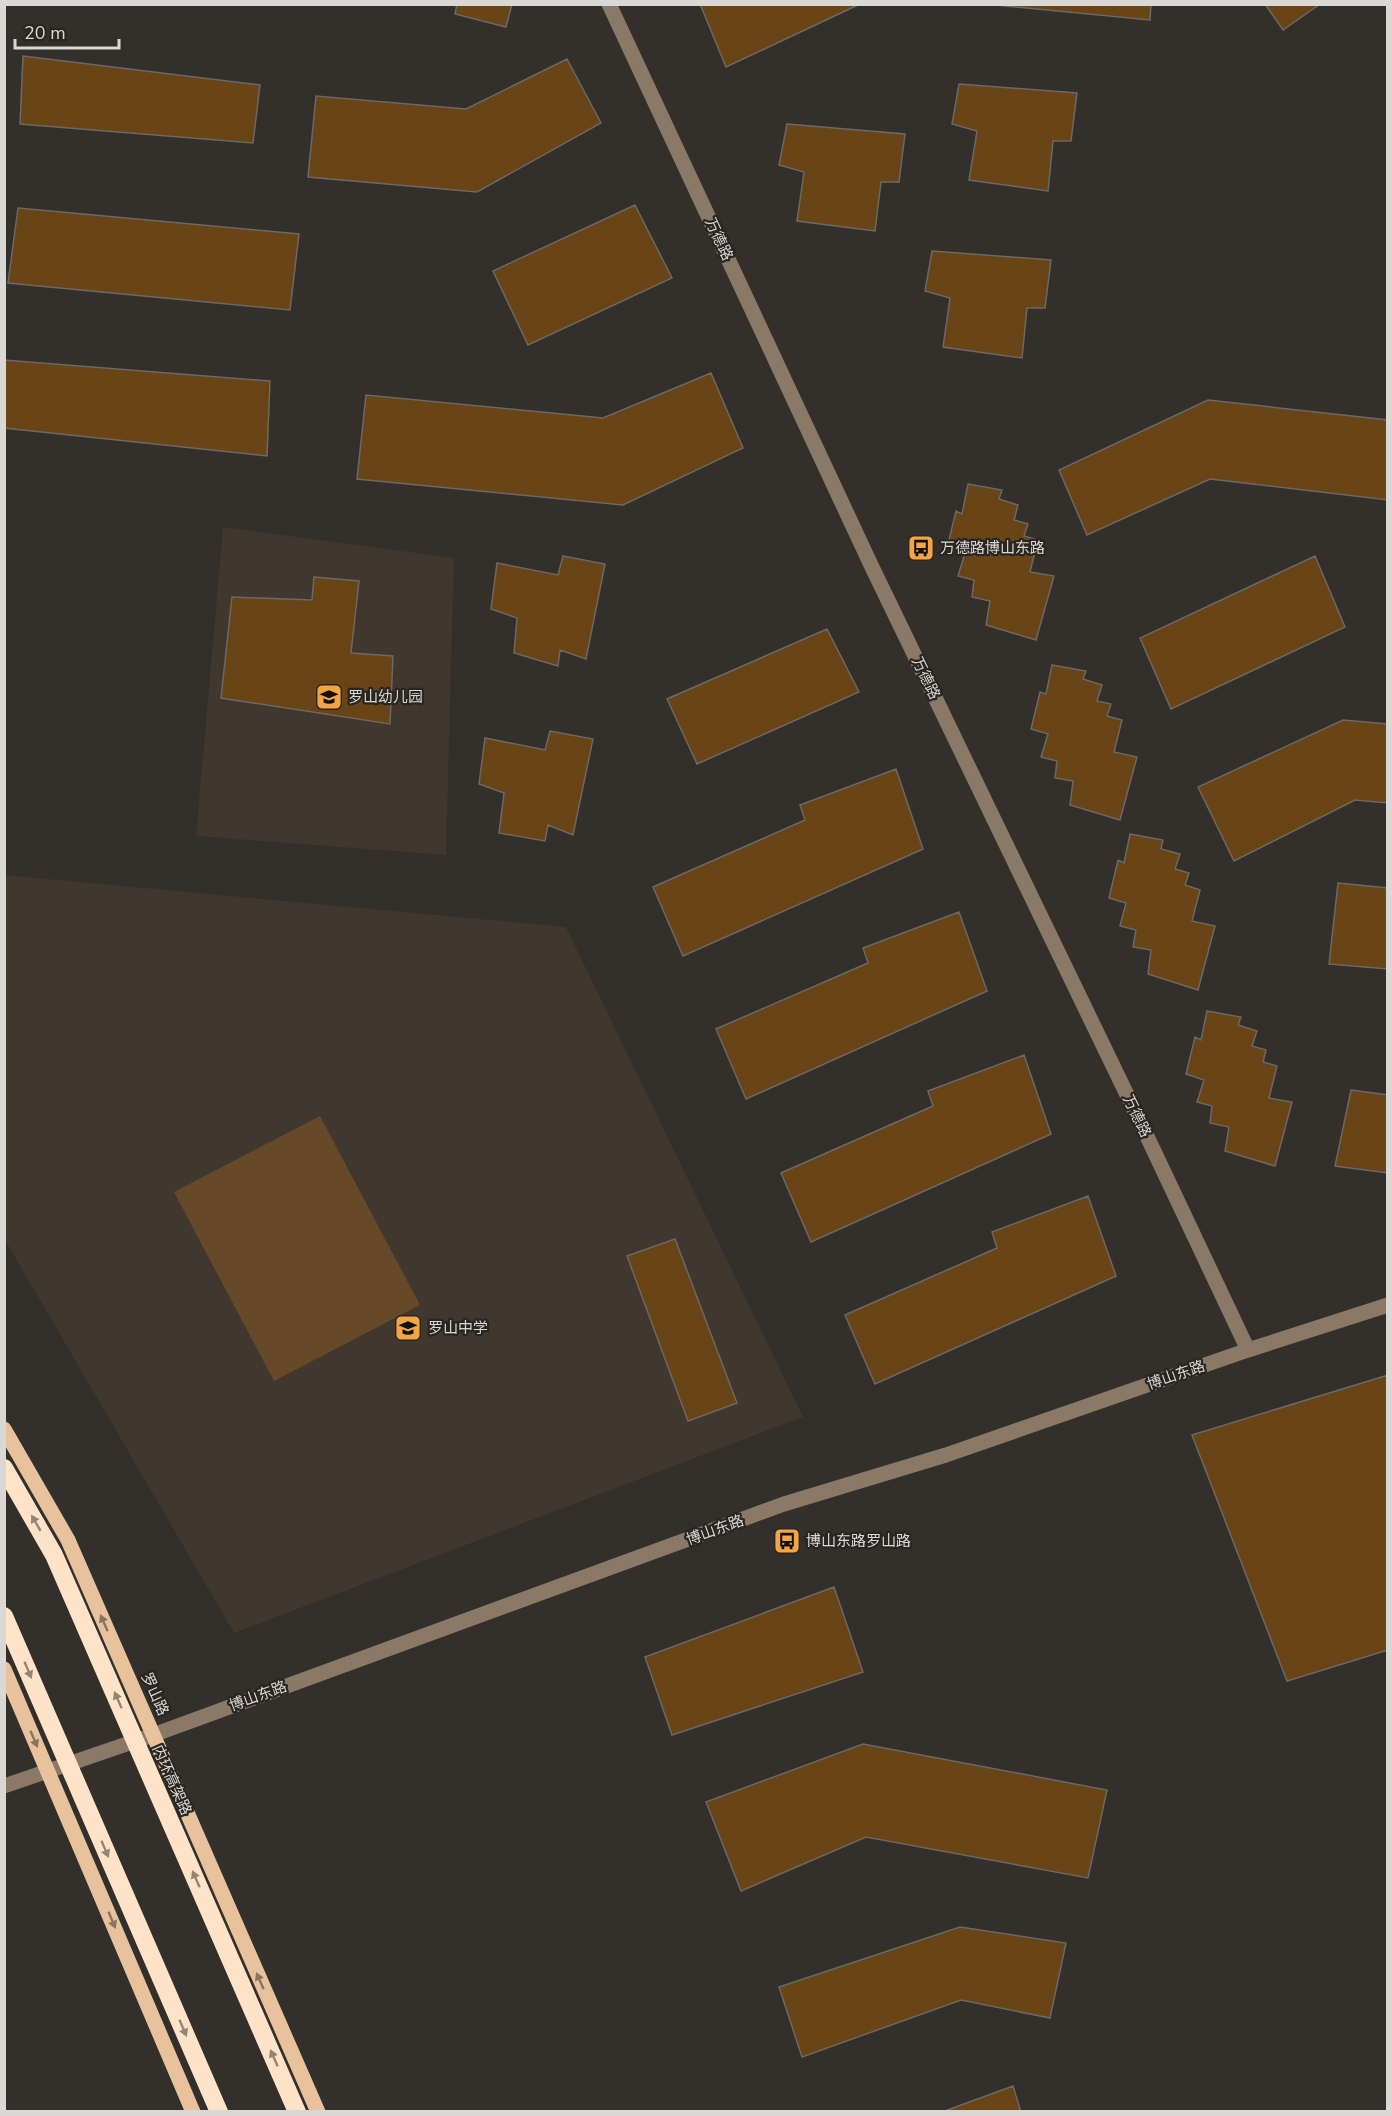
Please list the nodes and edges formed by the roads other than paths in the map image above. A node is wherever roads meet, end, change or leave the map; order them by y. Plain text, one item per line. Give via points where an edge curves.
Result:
1 (609, 4) edge
2 (1388, 1305) edge
3 (1248, 1350) junction
4 (4, 1429) edge
5 (4, 1467) edge
6 (4, 1616) edge
7 (4, 1669) edge
8 (153, 1734) junction
9 (48, 1770) junction
10 (4, 1786) edge
11 (193, 2112) edge
12 (219, 2112) edge
13 (297, 2112) edge
14 (318, 2112) edge

1 - 3 street, 万德路 via 871,565
2 - 3 street, 博山东路
3 - 8 street, 博山东路 via 946,1455 784,1504
8 -> 4 main road, 罗山路 via 68,1540
13 -> 5 highway, 内环高架路, bridge via 54,1555
6 -> 12 highway, bridge
7 -> 9 main road
8 - 9 street, 博山东路
14 -> 8 main road, 罗山路
9 - 10 street, 博山东路
9 -> 11 main road

